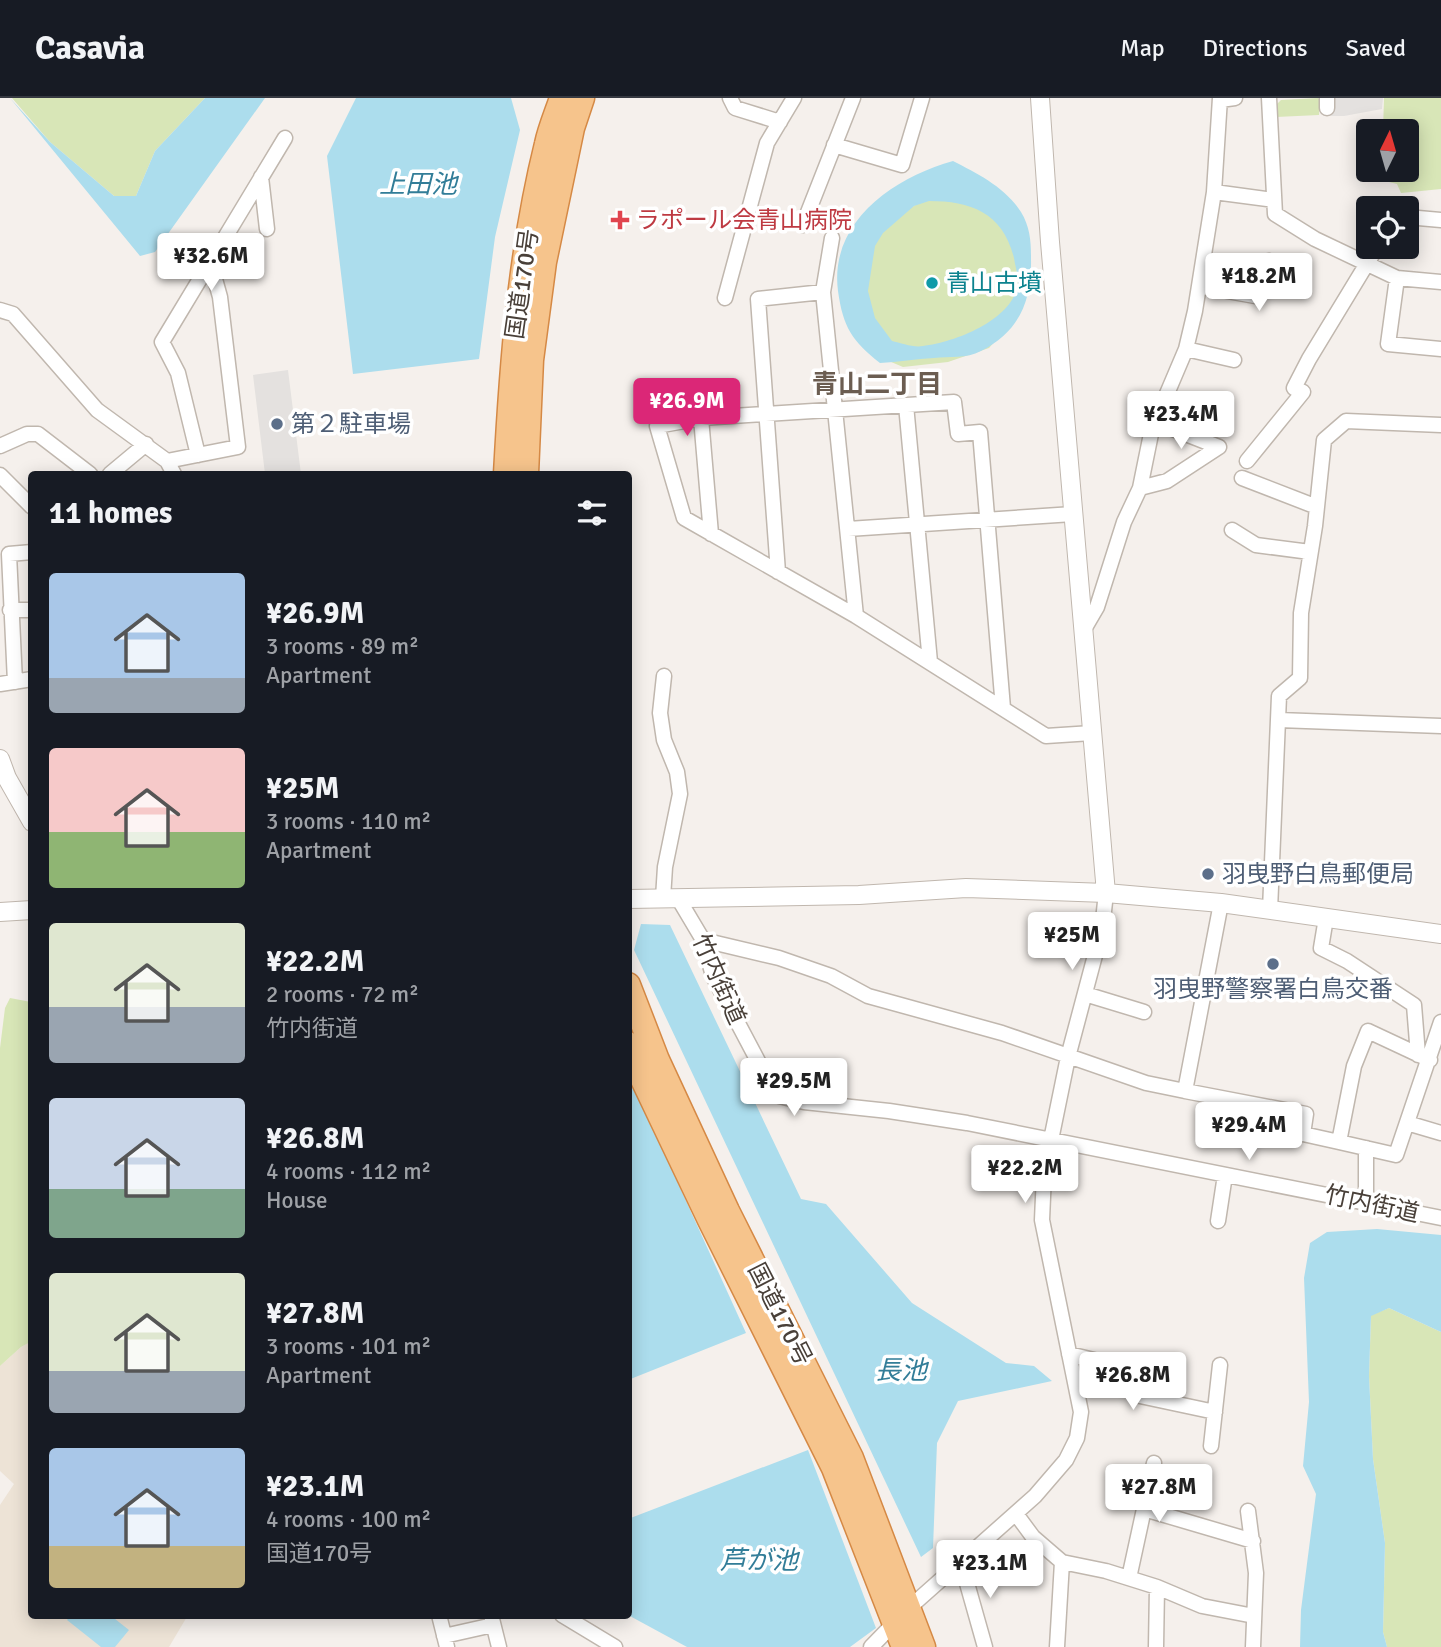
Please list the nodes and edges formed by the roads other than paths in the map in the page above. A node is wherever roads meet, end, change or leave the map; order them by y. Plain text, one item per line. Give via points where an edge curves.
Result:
1 (548, 98) edge
2 (562, 98) edge
3 (582, 98) edge
4 (596, 98) edge
5 (730, 98) edge
6 (794, 98) edge
7 (853, 98) edge
8 (922, 98) edge
9 (1040, 98) edge
10 (1269, 98) edge
11 (1225, 99) edge
12 (780, 122) junction
13 (285, 138) dead end
14 (547, 141) junction
15 (834, 145) junction
16 (562, 175) junction
17 (261, 177) junction
18 (1214, 192) junction
19 (1275, 200) junction
20 (1419, 218) edge
21 (1441, 220) edge
22 (803, 225) dead end
23 (267, 229) dead end
24 (832, 238) dead end
25 (1371, 259) edge
26 (210, 261) junction
27 (1269, 261) dead end
28 (1368, 264) junction
29 (1398, 278) junction
30 (1441, 282) edge
31 (1199, 286) junction
32 (823, 292) junction
33 (725, 298) dead end
34 (0, 310) edge
35 (1186, 349) junction
36 (1441, 349) edge
37 (1234, 360) dead end
38 (906, 405) junction
39 (834, 410) junction
40 (767, 413) junction
41 (701, 418) junction
42 (1155, 422) junction
43 (1441, 425) edge
44 (146, 444) junction
45 (0, 445) edge
46 (198, 455) junction
47 (1247, 461) dead end
48 (170, 468) edge
49 (85, 471) edge
50 (114, 471) edge
51 (506, 471) edge
52 (526, 471) edge
53 (0, 475) edge
54 (1242, 478) dead end
55 (1140, 488) junction
56 (28, 503) edge
57 (1317, 507) junction
58 (1073, 514) junction
59 (987, 518) junction
60 (918, 523) junction
61 (848, 529) junction
62 (1232, 530) dead end
63 (711, 534) junction
64 (28, 552) edge
65 (1310, 552) junction
66 (778, 572) junction
67 (10, 610) junction
68 (28, 610) edge
69 (856, 616) junction
70 (1083, 631) junction
71 (930, 662) junction
72 (664, 676) dead end
73 (28, 680) edge
74 (7, 683) edge
75 (1003, 708) junction
76 (1279, 720) junction
77 (1441, 726) edge
78 (1092, 733) junction
79 (0, 759) edge
80 (28, 815) edge
81 (1106, 892) junction
82 (633, 895) edge
83 (670, 898) junction
84 (1220, 903) junction
85 (28, 910) edge
86 (1270, 910) junction
87 (0, 912) edge
88 (1326, 918) junction
89 (1441, 934) edge
90 (703, 940) junction
91 (632, 995) edge
92 (1084, 995) junction
93 (1144, 1012) dead end
94 (1441, 1021) edge
95 (1441, 1027) edge
96 (632, 1054) edge
97 (1068, 1057) junction
98 (1424, 1057) junction
99 (1185, 1091) junction
100 (1407, 1123) junction
101 (1441, 1133) edge
102 (1051, 1140) junction
103 (1339, 1142) junction
104 (1366, 1148) junction
105 (1225, 1175) junction
106 (1366, 1203) junction
107 (1441, 1218) edge
108 (1218, 1221) dead end
109 (1069, 1354) junction
110 (1220, 1365) dead end
111 (1215, 1412) junction
112 (1211, 1446) dead end
113 (1154, 1463) dead end
114 (1144, 1510) junction
115 (1248, 1511) dead end
116 (1016, 1514) junction
117 (865, 1519) junction
118 (1254, 1541) junction
119 (961, 1562) junction
120 (1062, 1562) junction
121 (1129, 1578) junction
122 (1157, 1587) junction
123 (902, 1615) junction
124 (1254, 1616) junction
125 (440, 1619) edge
126 (569, 1619) edge
127 (492, 1620) edge
128 (445, 1641) edge
129 (499, 1647) edge
130 (615, 1647) edge
131 (871, 1647) edge
132 (904, 1647) edge
133 (923, 1647) edge
134 (985, 1647) edge
135 (1057, 1647) edge
136 (1156, 1647) edge
137 (1253, 1647) edge

1 - 14 highway
2 - 14 highway, 国道170号
3 - 16 highway, 国道170号
4 - 16 highway via 586,130
5 - 12 street via 736,108
6 - 12 street
7 - 15 street
8 - 15 street via 902,165
9 - 58 street
10 - 19 street
11 - 18 street
12 - 33 street via 767,143
13 - 17 street
14 - 51 highway, 国道170号 via 522,272
15 - 22 street
16 - 52 highway, 国道170号 via 531,360
17 - 23 street
17 - 26 street
18 - 19 street
18 - 31 street
19 - 28 street via 1275,214
20 - 21 street
24 - 32 street
25 - 28 street
26 - 46 street via 162,342 178,373
26 - 46 street via 220,298 238,447
27 - 31 street via 1267,289 1255,296
28 - 29 street
28 - 47 street via 1299,378 1294,388 1303,392
29 - 30 street
29 - 36 street via 1388,344
31 - 35 street
32 - 39 street
32 - 40 street via 758,299
34 - 44 street via 13,314 97,410
35 - 37 street
35 - 42 street
38 - 39 street
38 - 59 street via 954,402 958,434 980,432
38 - 60 street
39 - 40 street
39 - 61 street
40 - 41 street
40 - 66 street
41 - 63 street
41 - 63 street via 657,426 684,518
42 - 55 street
42 - 55 street via 1219,447 1167,481
43 - 57 street via 1346,421 1324,440
44 - 48 street
44 - 50 street
45 - 49 street via 38,434
46 - 48 street
53 - 56 street
54 - 57 street
55 - 70 street via 1097,607
57 - 65 street
58 - 59 street
58 - 70 street
59 - 60 street
59 - 75 street
60 - 61 street
60 - 71 street
61 - 69 street
62 - 65 street via 1256,545
63 - 66 street
64 - 67 street via 9,554
65 - 76 street via 1301,614 1300,678 1279,696
66 - 69 street
67 - 68 street
67 - 74 street
69 - 71 street
70 - 78 street
71 - 75 street
72 - 83 street via 660,713 680,794 665,867
73 - 74 street
75 - 78 street via 1046,736
76 - 77 street
76 - 86 street
78 - 81 street
79 - 80 street
81 - 83 street via 967,888
81 - 84 street
81 - 92 street via 1102,929
82 - 83 street
83 - 90 street, 竹内街道
84 - 86 street
84 - 99 street
85 - 87 street
86 - 88 street
88 - 89 street
88 - 98 street via 1321,948 1414,1005
90 - 97 street via 779,958 831,976 868,996 1002,1033
90 - 102 street, 竹内街道 via 713,976 779,1096
91 - 117 highway, 国道170号 via 727,1211 851,1458
92 - 93 street
92 - 97 street
94 - 95 street
95 - 98 street
96 - 117 highway, 国道170号 via 834,1468
97 - 99 street
97 - 102 street
98 - 100 street
98 - 103 street via 1368,1031 1354,1066
99 - 103 street via 1306,1114 1303,1134
100 - 101 street
100 - 104 street via 1396,1155
102 - 105 street, 竹内街道
102 - 109 street via 1042,1220
103 - 104 street
104 - 106 street
105 - 106 street, 竹内街道
105 - 108 street
106 - 107 street, 竹内街道
109 - 111 street via 1094,1360 1140,1396
109 - 116 street via 1081,1412 1077,1438 1066,1460
110 - 111 street
111 - 112 street
113 - 114 street
114 - 118 street
114 - 121 street
115 - 118 street
116 - 119 street
116 - 120 street via 1033,1537
117 - 123 highway, 国道170号
118 - 124 street
119 - 123 street
119 - 134 street
120 - 121 street
120 - 135 street
121 - 122 street
122 - 124 street via 1202,1606
122 - 136 street
123 - 131 street
123 - 132 highway, 国道170号
123 - 133 highway, 国道170号
124 - 137 street
125 - 128 street
126 - 130 street
127 - 128 street
127 - 129 street

